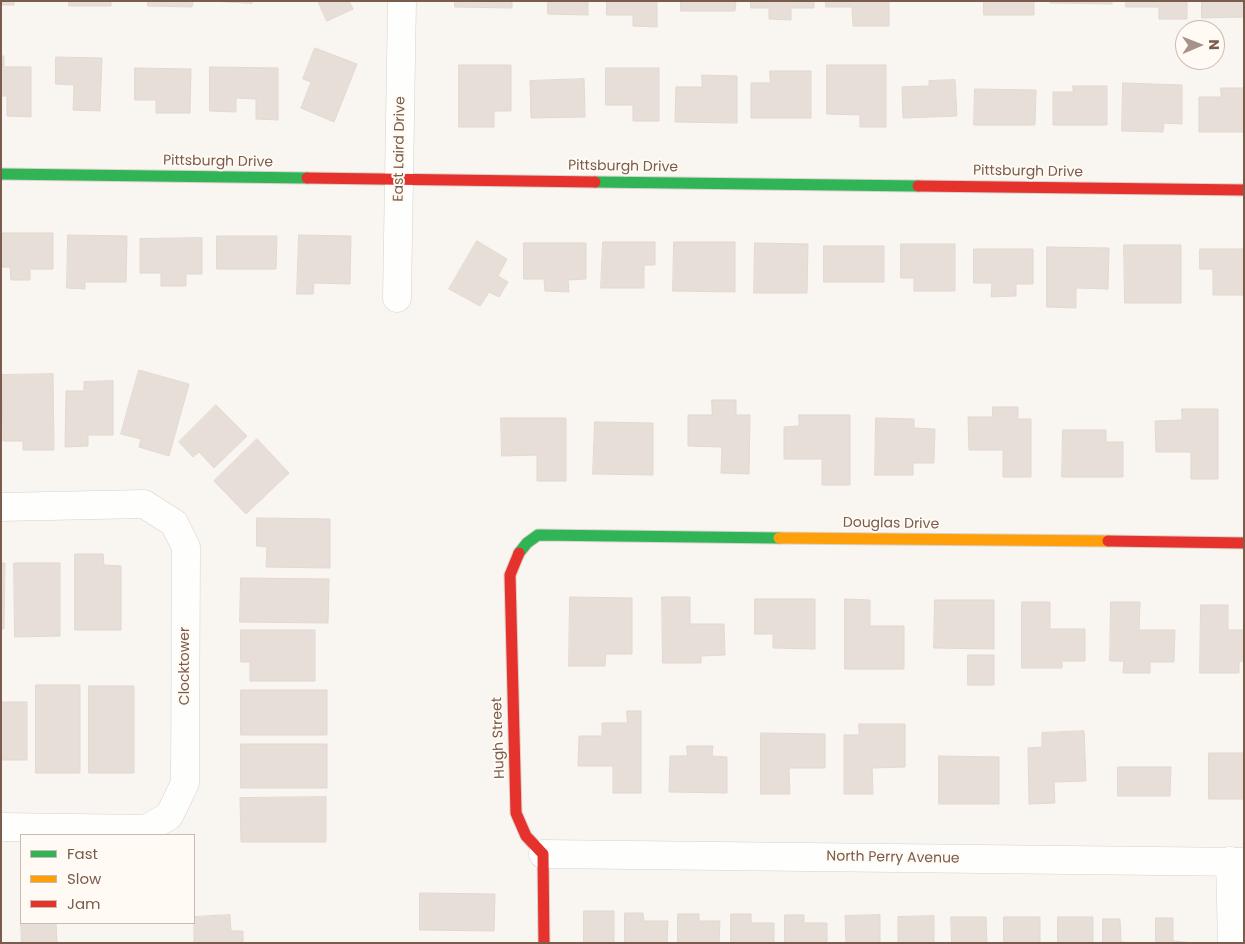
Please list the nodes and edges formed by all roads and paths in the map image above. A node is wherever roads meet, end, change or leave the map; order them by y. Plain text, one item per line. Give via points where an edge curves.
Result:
1 (402, 1) edge
2 (1, 174) edge
3 (400, 179) junction
4 (1244, 190) edge
5 (397, 298) dead end
6 (1, 507) edge
7 (538, 535) joint
8 (1244, 543) edge
9 (1, 827) edge
10 (543, 854) junction
11 (1237, 862) edge
12 (544, 943) edge
13 (1232, 943) edge

1 - 3 street, East Laird Drive
2 - 3 street, Pittsburgh Drive
3 - 4 street, Pittsburgh Drive
3 - 5 street, East Laird Drive
6 - 9 street, Clocktower via 144,504 174,522 186,547 185,783 169,816 146,829
7 - 8 street, Douglas Drive
7 - 10 street, Hugh Street via 524,542 510,575 516,813 521,831
10 - 11 street, North Perry Avenue
10 - 12 street
11 - 13 street

